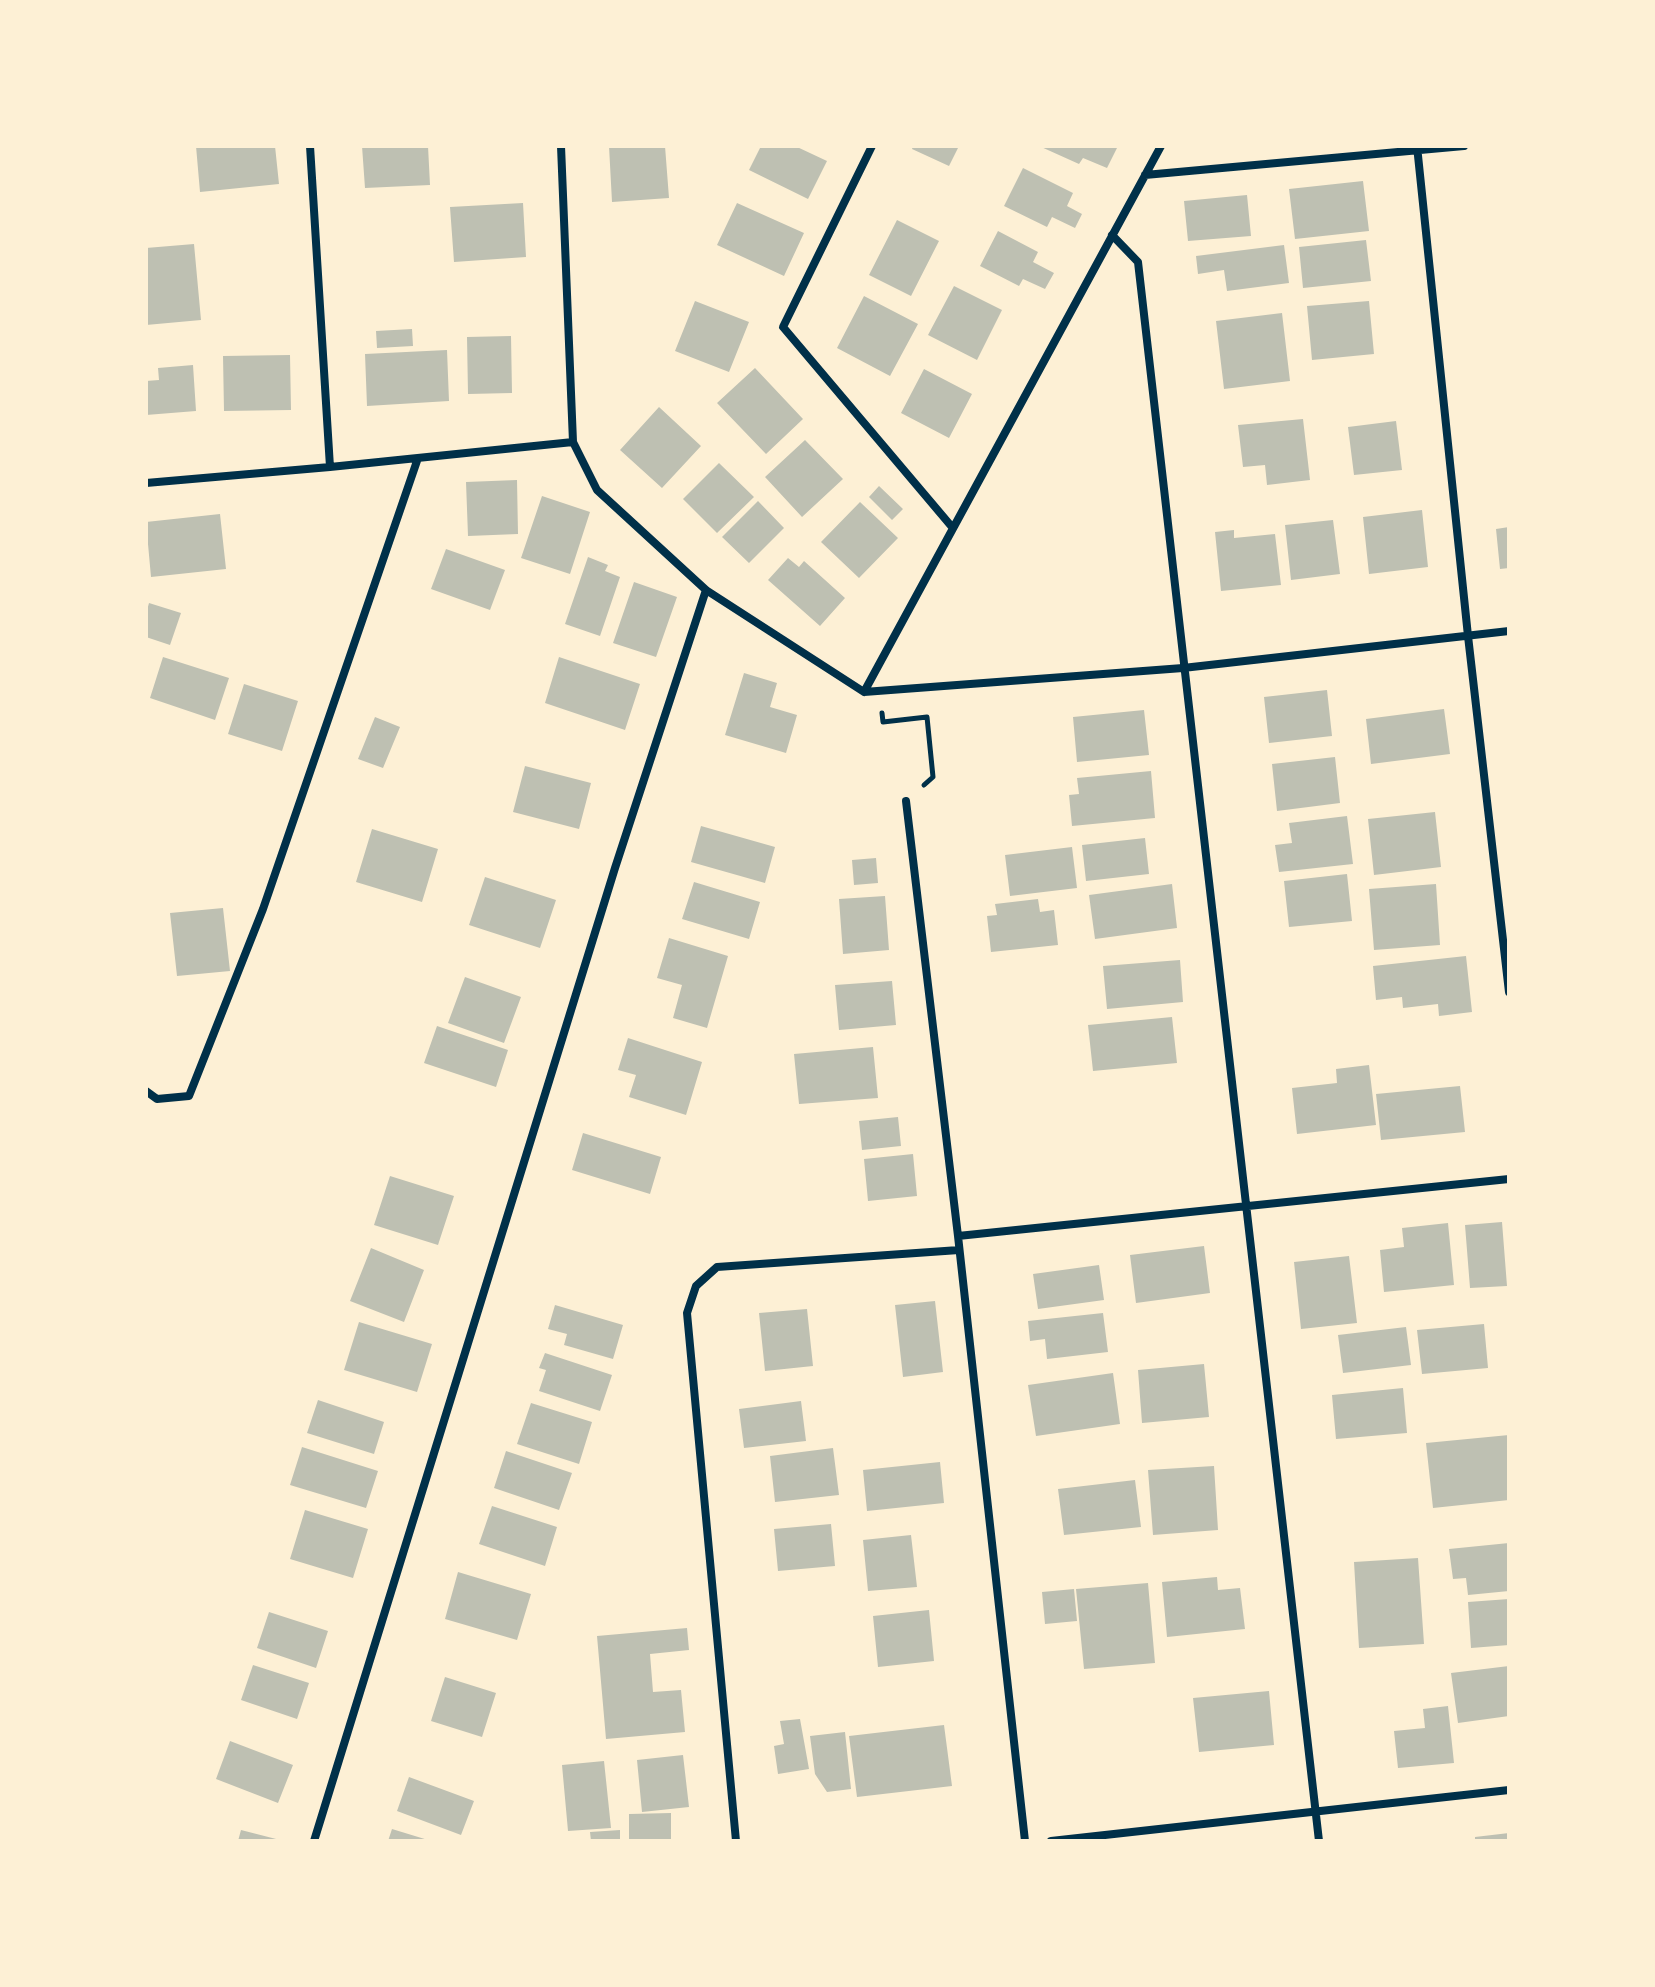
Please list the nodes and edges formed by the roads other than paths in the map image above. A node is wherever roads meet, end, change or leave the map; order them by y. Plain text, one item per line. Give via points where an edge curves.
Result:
1 (310, 146) edge
2 (561, 146) edge
3 (872, 146) edge
4 (1161, 146) edge
5 (1464, 146) edge
6 (1417, 148) edge
7 (1145, 175) junction
8 (1112, 235) junction
9 (573, 442) junction
10 (418, 458) junction
11 (330, 467) junction
12 (146, 483) edge
13 (952, 527) junction
14 (706, 590) junction
15 (1509, 631) edge
16 (1468, 636) junction
17 (1183, 668) junction
18 (864, 692) junction
19 (906, 801) road end
20 (1509, 992) edge
21 (146, 1091) edge
22 (1509, 1179) edge
23 (1246, 1208) junction
24 (958, 1236) junction
25 (959, 1250) junction
26 (1509, 1790) edge
27 (1316, 1813) junction
28 (314, 1841) edge
29 (736, 1841) edge
30 (1025, 1841) edge
31 (1051, 1841) edge
32 (1319, 1841) edge

1 - 11 street
2 - 9 street
3 - 13 street via 783,327
4 - 7 street
5 - 6 street
6 - 7 street
6 - 16 street
7 - 8 street
8 - 13 street
8 - 17 street via 1138,262
9 - 10 street
9 - 14 street via 597,490
10 - 11 street
10 - 21 street via 263,909 189,1096 157,1099
11 - 12 street
13 - 18 street
14 - 18 street
14 - 28 street
15 - 16 street
16 - 17 street
16 - 20 street
17 - 18 street
17 - 23 street
19 - 24 street
22 - 23 street
23 - 24 street
23 - 27 street
24 - 25 street
25 - 29 street via 717,1267 696,1286 687,1313
25 - 30 street
26 - 27 street
27 - 31 street
27 - 32 street

